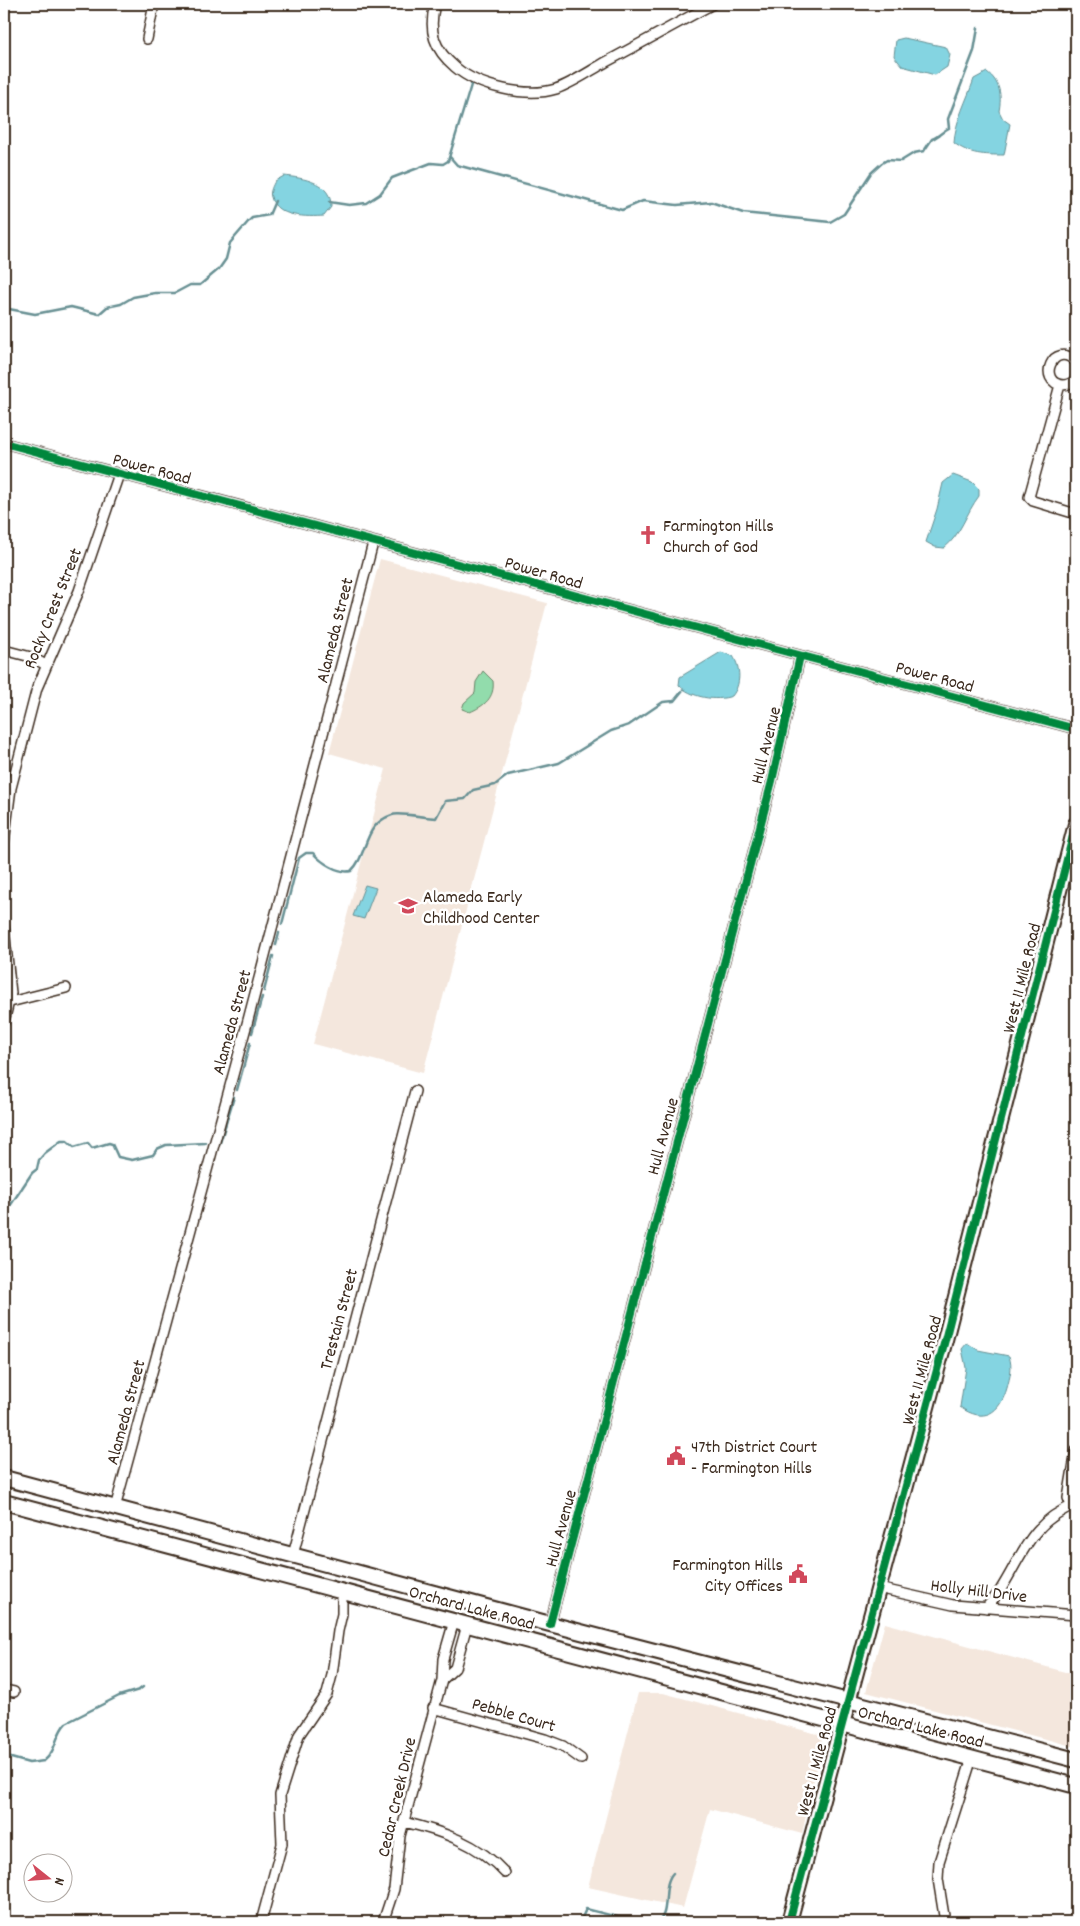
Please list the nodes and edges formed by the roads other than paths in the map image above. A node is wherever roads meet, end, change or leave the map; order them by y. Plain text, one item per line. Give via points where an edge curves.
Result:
1 (154, 4) edge
2 (434, 4) edge
3 (713, 4) edge
4 (147, 39) dead end
5 (1076, 362) edge
6 (1076, 378) edge
7 (1060, 385) junction
8 (4, 443) edge
9 (119, 474) junction
10 (1076, 514) edge
11 (373, 543) junction
12 (4, 650) edge
13 (800, 656) junction
14 (46, 665) junction
15 (1076, 729) edge
16 (1076, 824) edge
17 (4, 843) edge
18 (4, 928) edge
19 (66, 988) dead end
20 (7, 1003) edge
21 (4, 1022) edge
22 (415, 1091) dead end
23 (1076, 1451) edge
24 (4, 1478) edge
25 (40, 1487) junction
26 (4, 1502) edge
27 (1074, 1505) edge
28 (20, 1506) junction
29 (115, 1508) junction
30 (133, 1536) junction
31 (241, 1542) junction
32 (293, 1555) junction
33 (359, 1572) junction
34 (878, 1588) junction
35 (342, 1592) junction
36 (986, 1608) junction
37 (1076, 1615) edge
38 (455, 1622) junction
39 (550, 1624) junction
40 (605, 1638) junction
41 (637, 1646) junction
42 (599, 1660) junction
43 (621, 1666) junction
44 (442, 1680) junction
45 (4, 1690) edge
46 (14, 1692) dead end
47 (816, 1693) junction
48 (849, 1700) junction
49 (433, 1708) junction
50 (889, 1711) junction
51 (800, 1714) junction
52 (840, 1725) junction
53 (871, 1733) junction
54 (972, 1758) junction
55 (581, 1759) dead end
56 (1076, 1760) edge
57 (1076, 1786) edge
58 (404, 1822) junction
59 (505, 1873) dead end
60 (261, 1922) edge
61 (383, 1922) edge
62 (789, 1922) edge
63 (945, 1922) edge

1 - 4 street
2 - 3 street via 431,29 435,45 445,58 457,69 486,83 526,92 557,88
5 - 7 street via 1063,355 1052,362 1050,376
6 - 7 street via 1070,384
7 - 10 street via 1029,497
8 - 9 street, Power Road
9 - 11 street, Power Road
9 - 14 street, Rocky Crest Street via 79,591
11 - 13 street, Power Road
11 - 29 street, Alameda Street
12 - 14 street
13 - 15 street, Power Road
13 - 39 street, Hull Avenue via 772,781
14 - 17 street, Rocky Crest Street via 17,760
16 - 34 main road, West 11 Mile Road via 945,1340
18 - 20 street via 10,993
19 - 20 street
20 - 21 street
22 - 32 street, Trestain Street
23 - 27 street via 1068,1498
24 - 25 main road, Orchard Lake Road
25 - 28 main road via 26,1492
25 - 29 main road, Orchard Lake Road
26 - 28 main road, Orchard Lake Road
27 - 36 street via 1058,1512 1036,1530
28 - 30 main road, Orchard Lake Road
29 - 31 main road, Orchard Lake Road
30 - 31 main road via 166,1537 230,1555 238,1552
30 - 35 main road, Orchard Lake Road
31 - 32 main road, Orchard Lake Road
32 - 33 main road, Orchard Lake Road
33 - 35 main road via 346,1579
33 - 39 main road, Orchard Lake Road
34 - 36 street, Holly Hill Drive via 931,1601
34 - 48 main road, West 11 Mile Road
35 - 38 main road, Orchard Lake Road
35 - 60 street via 342,1614 327,1694 299,1735 280,1795 282,1844
36 - 37 street, Holly Hill Drive
38 - 39 main road via 478,1620 544,1638 550,1637
38 - 42 main road, Orchard Lake Road
38 - 44 street, Cedar Creek Drive via 444,1659
38 - 44 street, Cedar Creek Drive via 455,1668
39 - 40 main road, Orchard Lake Road
40 - 41 main road, Orchard Lake Road
40 - 42 main road
41 - 43 main road via 625,1652
41 - 47 main road, Orchard Lake Road
42 - 43 main road, Orchard Lake Road
43 - 51 main road, Orchard Lake Road
44 - 49 street, Cedar Creek Drive
45 - 46 street
47 - 48 main road, Orchard Lake Road
47 - 51 main road via 813,1706
48 - 50 main road, Orchard Lake Road
48 - 52 main road, West 11 Mile Road
49 - 55 street, Pebble Court via 545,1739 563,1746
49 - 58 street, Cedar Creek Drive
50 - 53 main road via 879,1714
50 - 56 main road, Orchard Lake Road
51 - 52 main road, Orchard Lake Road
52 - 53 main road, Orchard Lake Road
52 - 62 main road, West 11 Mile Road
53 - 54 main road, Orchard Lake Road
54 - 57 main road, Orchard Lake Road
54 - 63 street via 939,1862 938,1880
58 - 59 street via 472,1846
58 - 61 street, Cedar Creek Drive via 394,1889

